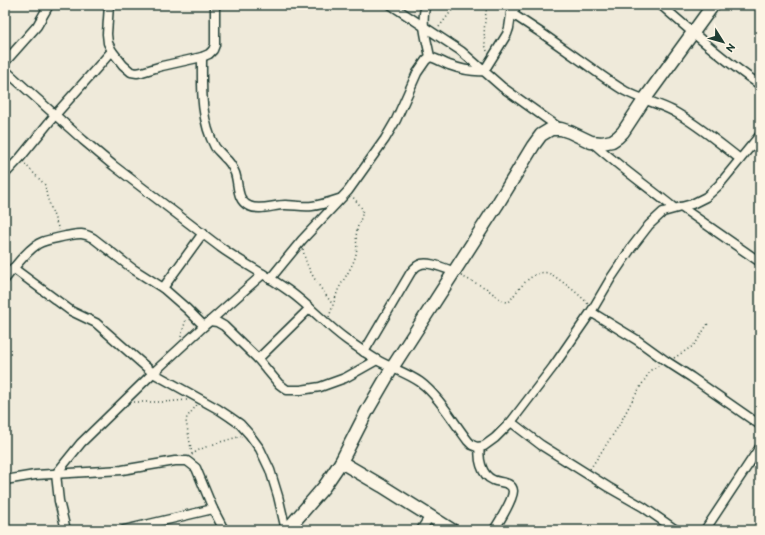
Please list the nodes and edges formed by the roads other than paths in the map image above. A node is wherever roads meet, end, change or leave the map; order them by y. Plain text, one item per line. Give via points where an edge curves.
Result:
1 (49, 5) edge
2 (109, 5) edge
3 (215, 5) edge
4 (391, 5) edge
5 (426, 5) edge
6 (518, 5) edge
7 (661, 5) edge
8 (713, 5) edge
9 (511, 13) junction
10 (424, 27) junction
11 (433, 33) junction
12 (692, 33) junction
13 (428, 46) junction
14 (112, 52) junction
15 (202, 56) junction
16 (430, 57) junction
17 (5, 62) edge
18 (5, 70) edge
19 (484, 71) junction
20 (760, 86) edge
21 (644, 100) junction
22 (55, 115) junction
23 (561, 129) junction
24 (760, 135) edge
25 (591, 142) junction
26 (740, 159) junction
27 (5, 174) edge
28 (340, 199) junction
29 (678, 208) junction
30 (203, 233) junction
31 (760, 262) edge
32 (13, 268) junction
33 (454, 272) junction
34 (262, 274) junction
35 (5, 279) edge
36 (270, 279) junction
37 (163, 288) junction
38 (310, 308) junction
39 (591, 311) junction
40 (207, 324) junction
41 (364, 352) junction
42 (258, 358) junction
43 (377, 360) junction
44 (392, 368) junction
45 (153, 373) junction
46 (511, 422) junction
47 (760, 425) edge
48 (480, 447) junction
49 (760, 447) edge
50 (341, 462) junction
51 (56, 474) junction
52 (5, 480) edge
53 (213, 509) junction
54 (430, 516) junction
55 (66, 530) edge
56 (124, 530) edge
57 (224, 530) edge
58 (286, 530) edge
59 (421, 530) edge
60 (452, 530) edge
61 (494, 530) edge
62 (676, 530) edge
63 (706, 530) edge

1 - 17 street via 37,26
2 - 14 street via 107,34
3 - 15 street via 215,46 209,54
4 - 10 street
5 - 10 street
6 - 9 street
7 - 12 street
8 - 12 street
9 - 19 street via 509,28
9 - 21 street via 624,90
10 - 11 street
10 - 13 street
11 - 13 street
11 - 19 street via 461,51
12 - 20 street
12 - 21 street
13 - 16 street
14 - 15 street via 131,72 137,73
14 - 22 street
15 - 28 street via 202,95 208,130 216,149 231,166 238,181 238,192 242,201 253,207 312,206
16 - 19 street via 470,71
16 - 28 street via 417,73 385,138
18 - 22 street
19 - 23 street
21 - 25 street via 618,137 602,143
21 - 26 street via 683,117
22 - 27 street
22 - 30 street via 114,166
23 - 25 street
23 - 33 street via 551,129 541,135
24 - 26 street
25 - 29 street via 629,174
26 - 29 street via 719,186 706,197
28 - 36 street
29 - 31 street
29 - 39 street via 662,212 649,225
30 - 34 street
30 - 37 street
32 - 35 street
32 - 37 street via 41,242 86,234
32 - 45 street via 71,311 96,322
33 - 41 street via 426,263 411,272
33 - 44 street
34 - 36 street
34 - 40 street
36 - 38 street via 290,291
37 - 40 street
38 - 41 street via 346,340
38 - 42 street
39 - 46 street
39 - 47 street
40 - 42 street via 216,322 224,326
40 - 45 street
41 - 43 street
42 - 43 street via 287,390 320,387 345,378
43 - 44 street
44 - 48 street via 430,390 468,441
44 - 50 street
45 - 51 street via 81,443
45 - 58 street via 230,417 249,434 270,470
46 - 48 street via 495,438
46 - 62 street via 541,445
48 - 61 street via 480,462 486,474 493,480 506,483 513,490
49 - 63 street
50 - 54 street
50 - 58 street via 324,487
51 - 52 street
51 - 53 street via 122,470 190,458
51 - 55 street
53 - 56 street
53 - 57 street
54 - 59 street
54 - 60 street

